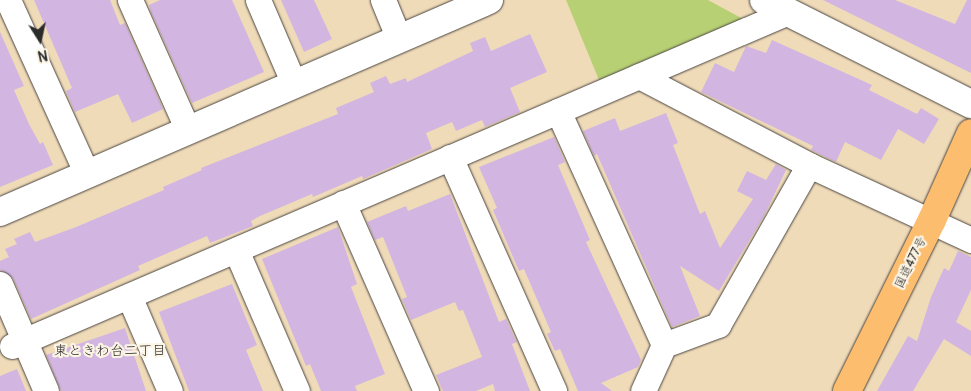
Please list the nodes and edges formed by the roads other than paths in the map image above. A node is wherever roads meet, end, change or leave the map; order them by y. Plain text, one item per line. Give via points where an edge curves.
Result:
1 (8, 0) edge
2 (130, 0) edge
3 (258, 0) edge
4 (383, 0) edge
5 (489, 0) edge
6 (776, 6) edge
7 (399, 39) junction
8 (639, 76) junction
9 (294, 84) junction
10 (971, 104) edge
11 (558, 111) junction
12 (188, 130) junction
13 (971, 133) edge
14 (450, 157) junction
15 (809, 165) junction
16 (86, 174) junction
17 (343, 203) junction
18 (0, 212) edge
19 (932, 220) junction
20 (971, 240) edge
21 (236, 250) junction
22 (0, 284) edge
23 (129, 296) junction
24 (18, 344) junction
25 (664, 345) junction
26 (46, 391) edge
27 (170, 391) edge
28 (297, 391) edge
29 (426, 391) edge
30 (554, 391) edge
31 (643, 391) edge
32 (847, 391) edge

1 - 16 street
2 - 12 street
3 - 9 street
4 - 7 street
5 - 7 street
6 - 8 street
6 - 10 street
7 - 9 street
8 - 11 street
8 - 15 street
9 - 12 street
11 - 14 street
11 - 25 street
12 - 16 street
13 - 19 highway, 国道477号
14 - 17 street
14 - 30 street
15 - 19 street
15 - 25 street via 718,325
16 - 18 street
17 - 21 street
17 - 29 street
19 - 20 street
19 - 32 highway, 国道477号
21 - 23 street
21 - 28 street
22 - 24 street
23 - 24 street
23 - 27 street
24 - 26 street
25 - 31 street

